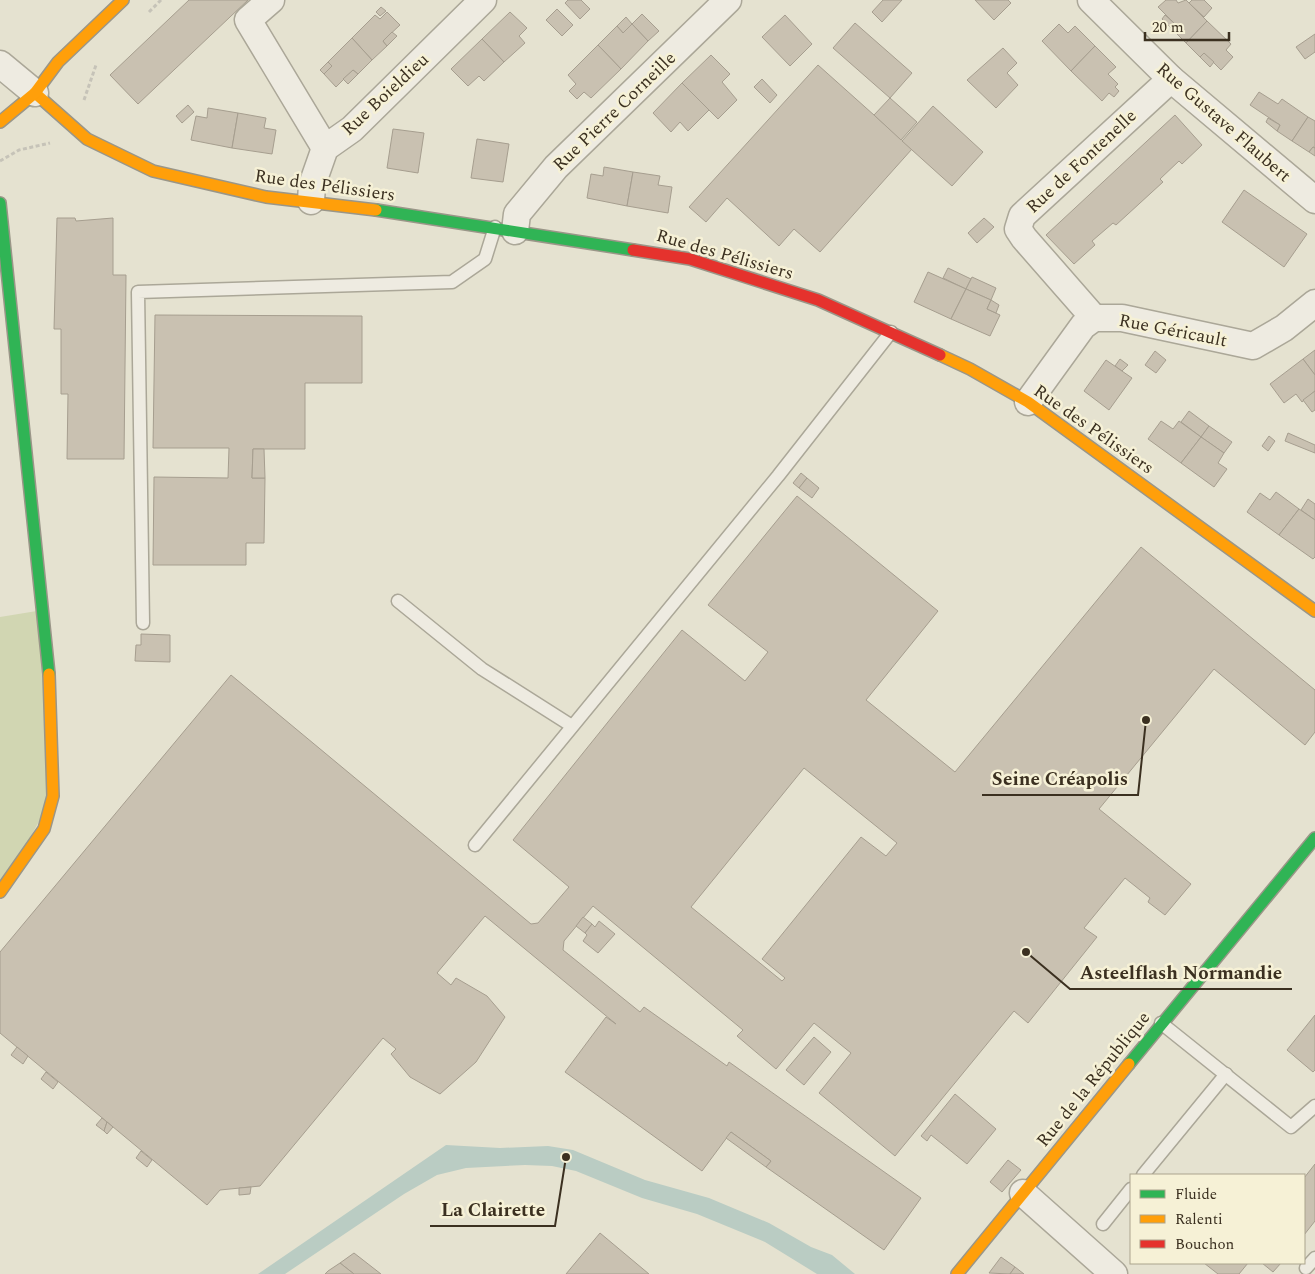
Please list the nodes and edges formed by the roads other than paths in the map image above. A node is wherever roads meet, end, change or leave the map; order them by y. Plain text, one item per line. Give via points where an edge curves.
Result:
1 (123, 0) edge
2 (271, 0) edge
3 (483, 0) edge
4 (728, 0) edge
5 (1092, 0) edge
6 (0, 64) edge
7 (1170, 79) junction
8 (35, 93) junction
9 (0, 125) edge
10 (325, 148) junction
11 (311, 200) junction
12 (1315, 200) edge
13 (0, 203) edge
14 (505, 229) junction
15 (1315, 303) edge
16 (1094, 318) junction
17 (891, 332) junction
18 (1028, 402) junction
19 (398, 601) dead end
20 (1315, 611) edge
21 (144, 623) dead end
22 (572, 726) junction
23 (1315, 838) edge
24 (474, 845) dead end
25 (0, 892) edge
26 (1162, 1023) junction
27 (1226, 1074) junction
28 (1315, 1106) edge
29 (1143, 1174) edge
30 (1130, 1190) edge
31 (1023, 1193) junction
32 (1103, 1224) dead end
33 (1315, 1258) edge
34 (1306, 1268) dead end
35 (956, 1274) edge
36 (1114, 1274) edge

1 - 8 street via 58,62
2 - 10 street via 248,20
3 - 10 street, Rue Boieldieu via 352,128
4 - 14 street, Rue Pierre Corneille via 556,167
5 - 7 street, Rue Gustave Flaubert
6 - 8 street
7 - 12 street, Rue Gustave Flaubert
7 - 16 street, Rue de Fontenelle via 1022,216 1018,229 1024,238
8 - 9 street
8 - 11 street, Rue des Pélissiers via 87,139 152,171 266,197
10 - 11 street, Rue Boieldieu via 312,185
11 - 14 street, Rue des Pélissiers
13 - 25 street via 48,666 53,796 44,830
14 - 17 street, Rue des Pélissiers via 690,258 818,300
14 - 21 lane via 485,259 452,282 138,292
15 - 16 street, Rue Géricault via 1284,328 1253,346 1122,318
16 - 18 street, Rue Géricault via 1083,326
17 - 18 street, Rue des Pélissiers via 970,369
17 - 22 lane via 778,476
18 - 20 street, Rue des Pélissiers
19 - 22 lane via 482,669
22 - 24 lane
23 - 26 street, Rue de la République
26 - 27 lane
26 - 31 street, Rue de la République
27 - 28 lane via 1291,1127
27 - 29 lane
30 - 32 lane
31 - 35 street, Rue de la République
31 - 36 street
33 - 34 lane

